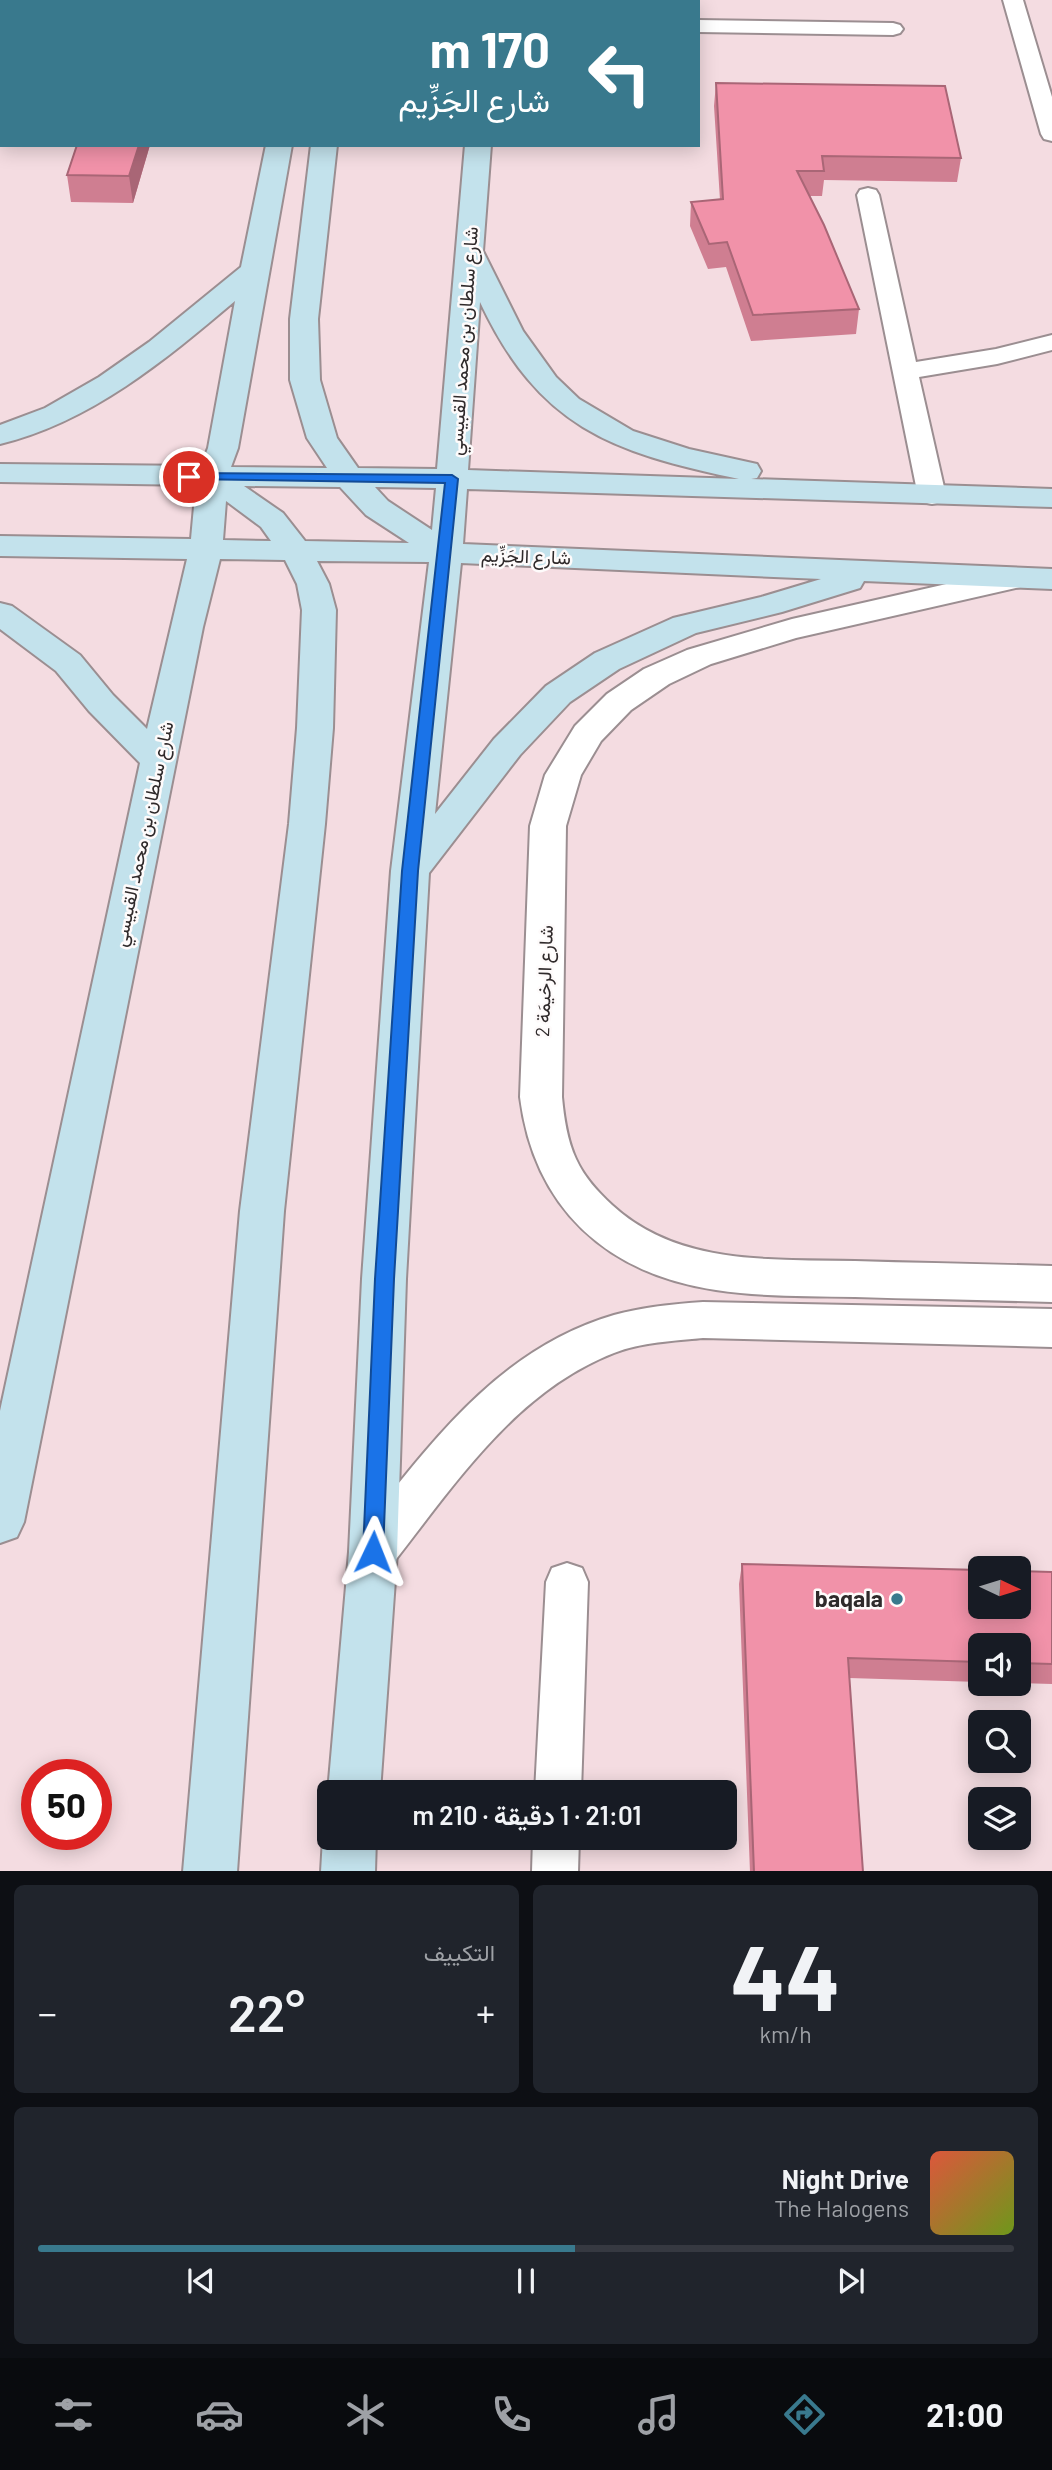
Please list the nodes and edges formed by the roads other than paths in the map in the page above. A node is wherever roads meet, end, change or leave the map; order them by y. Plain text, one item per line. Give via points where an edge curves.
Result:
1 (1013, 0) edge
2 (700, 26) edge
3 (893, 29) dead end
4 (1052, 134) edge
5 (279, 147) edge
6 (324, 147) edge
7 (478, 147) edge
8 (868, 195) dead end
9 (469, 250) junction
10 (254, 270) junction
11 (1052, 342) edge
12 (905, 372) junction
13 (0, 435) edge
14 (0, 473) edge
15 (212, 477) junction
16 (349, 478) junction
17 (452, 479) junction
18 (804, 491) junction
19 (932, 496) junction
20 (1052, 498) edge
21 (0, 546) edge
22 (206, 549) junction
23 (296, 551) junction
24 (446, 553) junction
25 (874, 573) junction
26 (1035, 578) edge
27 (0, 613) edge
28 (158, 761) junction
29 (410, 871) junction
30 (1052, 1284) edge
31 (1052, 1328) edge
32 (0, 1522) edge
33 (373, 1552) junction
34 (567, 1582) dead end
35 (355, 1780) edge
36 (559, 1780) edge
37 (350, 1850) edge
38 (556, 1850) edge
39 (209, 1871) edge
40 (348, 1871) edge
41 (555, 1871) edge

1 - 4 lane
2 - 3 lane via 799,21
5 - 10 main road, شارع سلطان بن محمد القبيسي
6 - 16 main road via 304,319 305,380 322,438
7 - 9 main road, شارع سلطان بن محمد القبيسي
8 - 12 lane
9 - 17 main road, شارع سلطان بن محمد القبيسي
9 - 18 main road via 523,355 547,387 586,420 664,454 753,473
10 - 13 main road via 178,334 108,383 55,414
10 - 15 main road, شارع سلطان بن محمد القبيسي via 223,448
11 - 12 lane
12 - 19 lane
14 - 15 main road
15 - 16 main road
15 - 22 main road, شارع سلطان بن محمد القبيسي
15 - 23 main road via 272,520
16 - 17 main road
16 - 24 main road via 377,508
17 - 18 main road
17 - 24 main road, شارع سلطان بن محمد القبيسي
18 - 19 main road
19 - 20 main road
21 - 22 main road, شارع الجَزِّيم
22 - 23 main road, شارع الجَزِّيم
22 - 28 main road, شارع سلطان بن محمد القبيسي
23 - 24 main road, شارع الجَزِّيم
23 - 39 main road via 313,584 319,610 315,728 262,1211
24 - 25 main road, شارع الجَزِّيم
24 - 29 main road, شارع سلطان بن محمد القبيسي
25 - 26 main road, شارع الجَزِّيم
25 - 29 main road via 685,625 607,661 558,694 507,747
26 - 30 street, شارع الرخيمَة 2 via 728,644 659,673 604,715 566,766 548,826 541,1097 542,1126 567,1185 619,1234 687,1266 766,1277
27 - 28 main road via 68,663
28 - 32 main road, شارع سلطان بن محمد القبيسي
29 - 33 main road, شارع سلطان بن محمد القبيسي via 384,1279
31 - 33 street via 703,1320 653,1325 604,1337 562,1355 523,1380 489,1410
33 - 35 main road, شارع سلطان بن محمد القبيسي
34 - 36 lane
37 - 40 main road
38 - 41 lane

